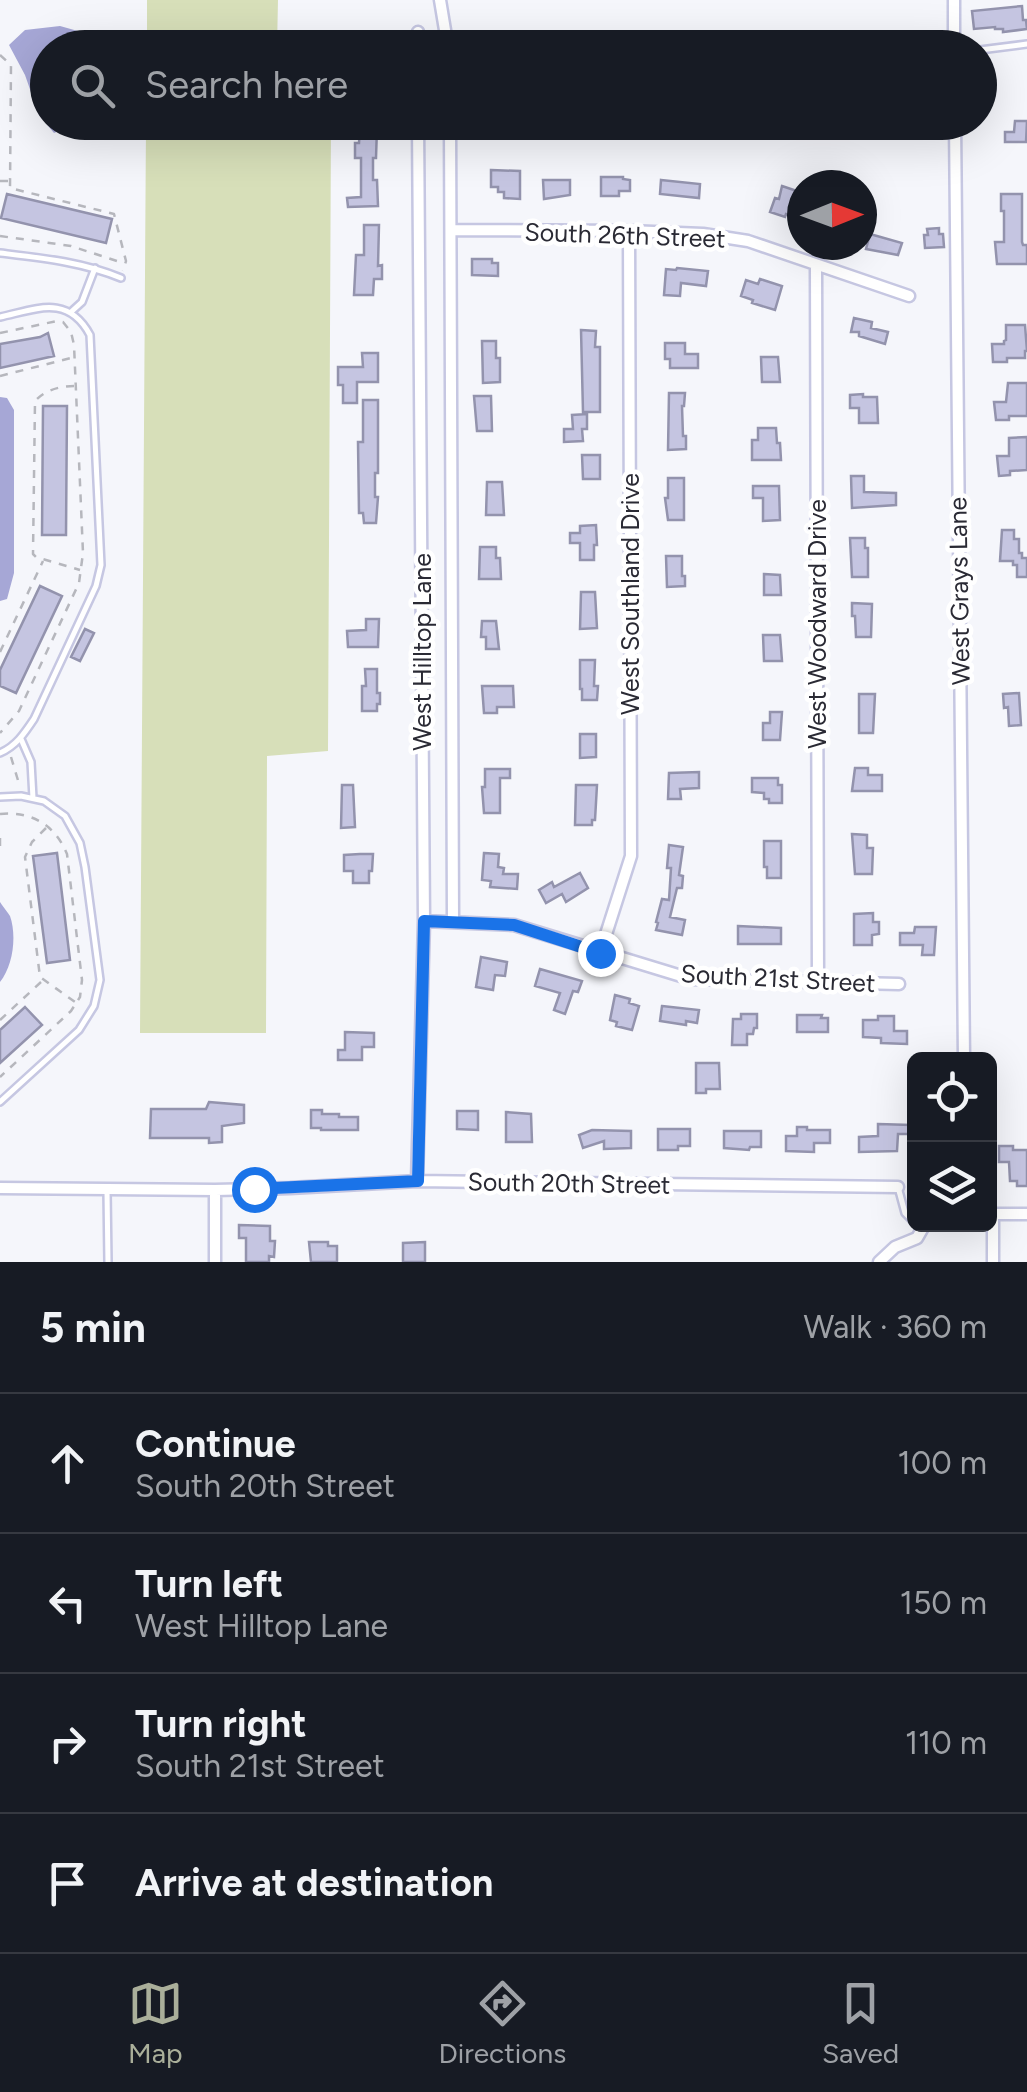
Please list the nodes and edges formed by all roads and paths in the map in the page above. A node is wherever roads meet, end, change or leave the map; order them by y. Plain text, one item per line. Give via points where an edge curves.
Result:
1 (440, 0) edge
2 (954, 0) edge
3 (445, 30) edge
4 (954, 30) edge
5 (1027, 44) edge
6 (997, 48) edge
7 (0, 56) edge
8 (418, 140) edge
9 (450, 140) edge
10 (955, 140) edge
11 (0, 181) edge
12 (10, 182) junction
13 (452, 230) junction
14 (630, 231) junction
15 (0, 236) edge
16 (0, 253) edge
17 (125, 264) junction
18 (816, 266) junction
19 (96, 268) junction
20 (121, 278) joint
21 (909, 296) dead end
22 (71, 312) junction
23 (0, 317) edge
24 (0, 333) edge
25 (75, 357) junction
26 (0, 376) edge
27 (76, 386) junction
28 (43, 559) junction
29 (82, 570) junction
30 (0, 652) edge
31 (1, 731) edge
32 (21, 738) junction
33 (7, 741) dead end
34 (0, 753) edge
35 (11, 755) dead end
36 (21, 789) dead end
37 (0, 796) edge
38 (32, 798) junction
39 (0, 814) edge
40 (48, 826) junction
41 (0, 838) edge
42 (0, 854) edge
43 (424, 921) junction
44 (453, 921) junction
45 (600, 953) junction
46 (42, 981) junction
47 (818, 981) junction
48 (899, 984) dead end
49 (76, 1003) junction
50 (0, 1020) edge
51 (964, 1052) edge
52 (0, 1077) edge
53 (0, 1102) edge
54 (418, 1181) junction
55 (898, 1187) joint
56 (0, 1188) edge
57 (107, 1188) junction
58 (214, 1190) junction
59 (907, 1214) edge
60 (997, 1214) edge
61 (1027, 1214) edge
62 (918, 1232) edge
63 (992, 1232) edge
64 (108, 1262) edge
65 (215, 1262) edge
66 (878, 1262) edge
67 (993, 1262) edge

1 - 3 street
2 - 4 street
5 - 6 lane
7 - 12 path via 10,65
8 - 43 street, West Hilltop Lane
9 - 13 street, West Hilltop Lane
10 - 51 street, West Grays Lane
11 - 12 path
12 - 17 path via 10,188 114,214
13 - 14 street, South 26th Street
13 - 44 street, West Hilltop Lane
14 - 18 street, South 26th Street via 748,241
14 - 45 street, West Southland Drive via 631,856
15 - 17 path via 71,246
16 - 19 lane
17 - 20 path
18 - 21 street, South 26th Street
18 - 47 street, West Woodward Drive
19 - 20 lane
19 - 22 lane
22 - 23 lane via 48,306
22 - 32 lane via 90,336 101,565
24 - 25 path via 63,322 72,332
25 - 26 path
25 - 27 path
27 - 28 path via 35,401 33,554
27 - 29 path
28 - 29 path
28 - 30 path
29 - 31 path via 19,711
31 - 33 path
32 - 34 lane
32 - 38 lane via 32,762
35 - 36 path
37 - 38 lane
38 - 53 lane via 65,816 80,843 100,980 79,1030
39 - 40 path via 30,816
40 - 46 path via 25,857
40 - 49 path via 67,854 82,980
41 - 42 path
43 - 44 street, South 21st Street
43 - 54 street, West Hilltop Lane
44 - 45 street, South 21st Street via 514,925
45 - 47 street, South 21st Street via 691,979
46 - 49 path
46 - 50 path
47 - 48 street, South 21st Street
49 - 52 path
54 - 55 street, South 20th Street
54 - 58 street, South 20th Street
55 - 59 lane
56 - 57 street, South 20th Street
57 - 58 street, South 20th Street
57 - 64 lane
58 - 65 street
60 - 61 street
62 - 66 street
63 - 67 street

